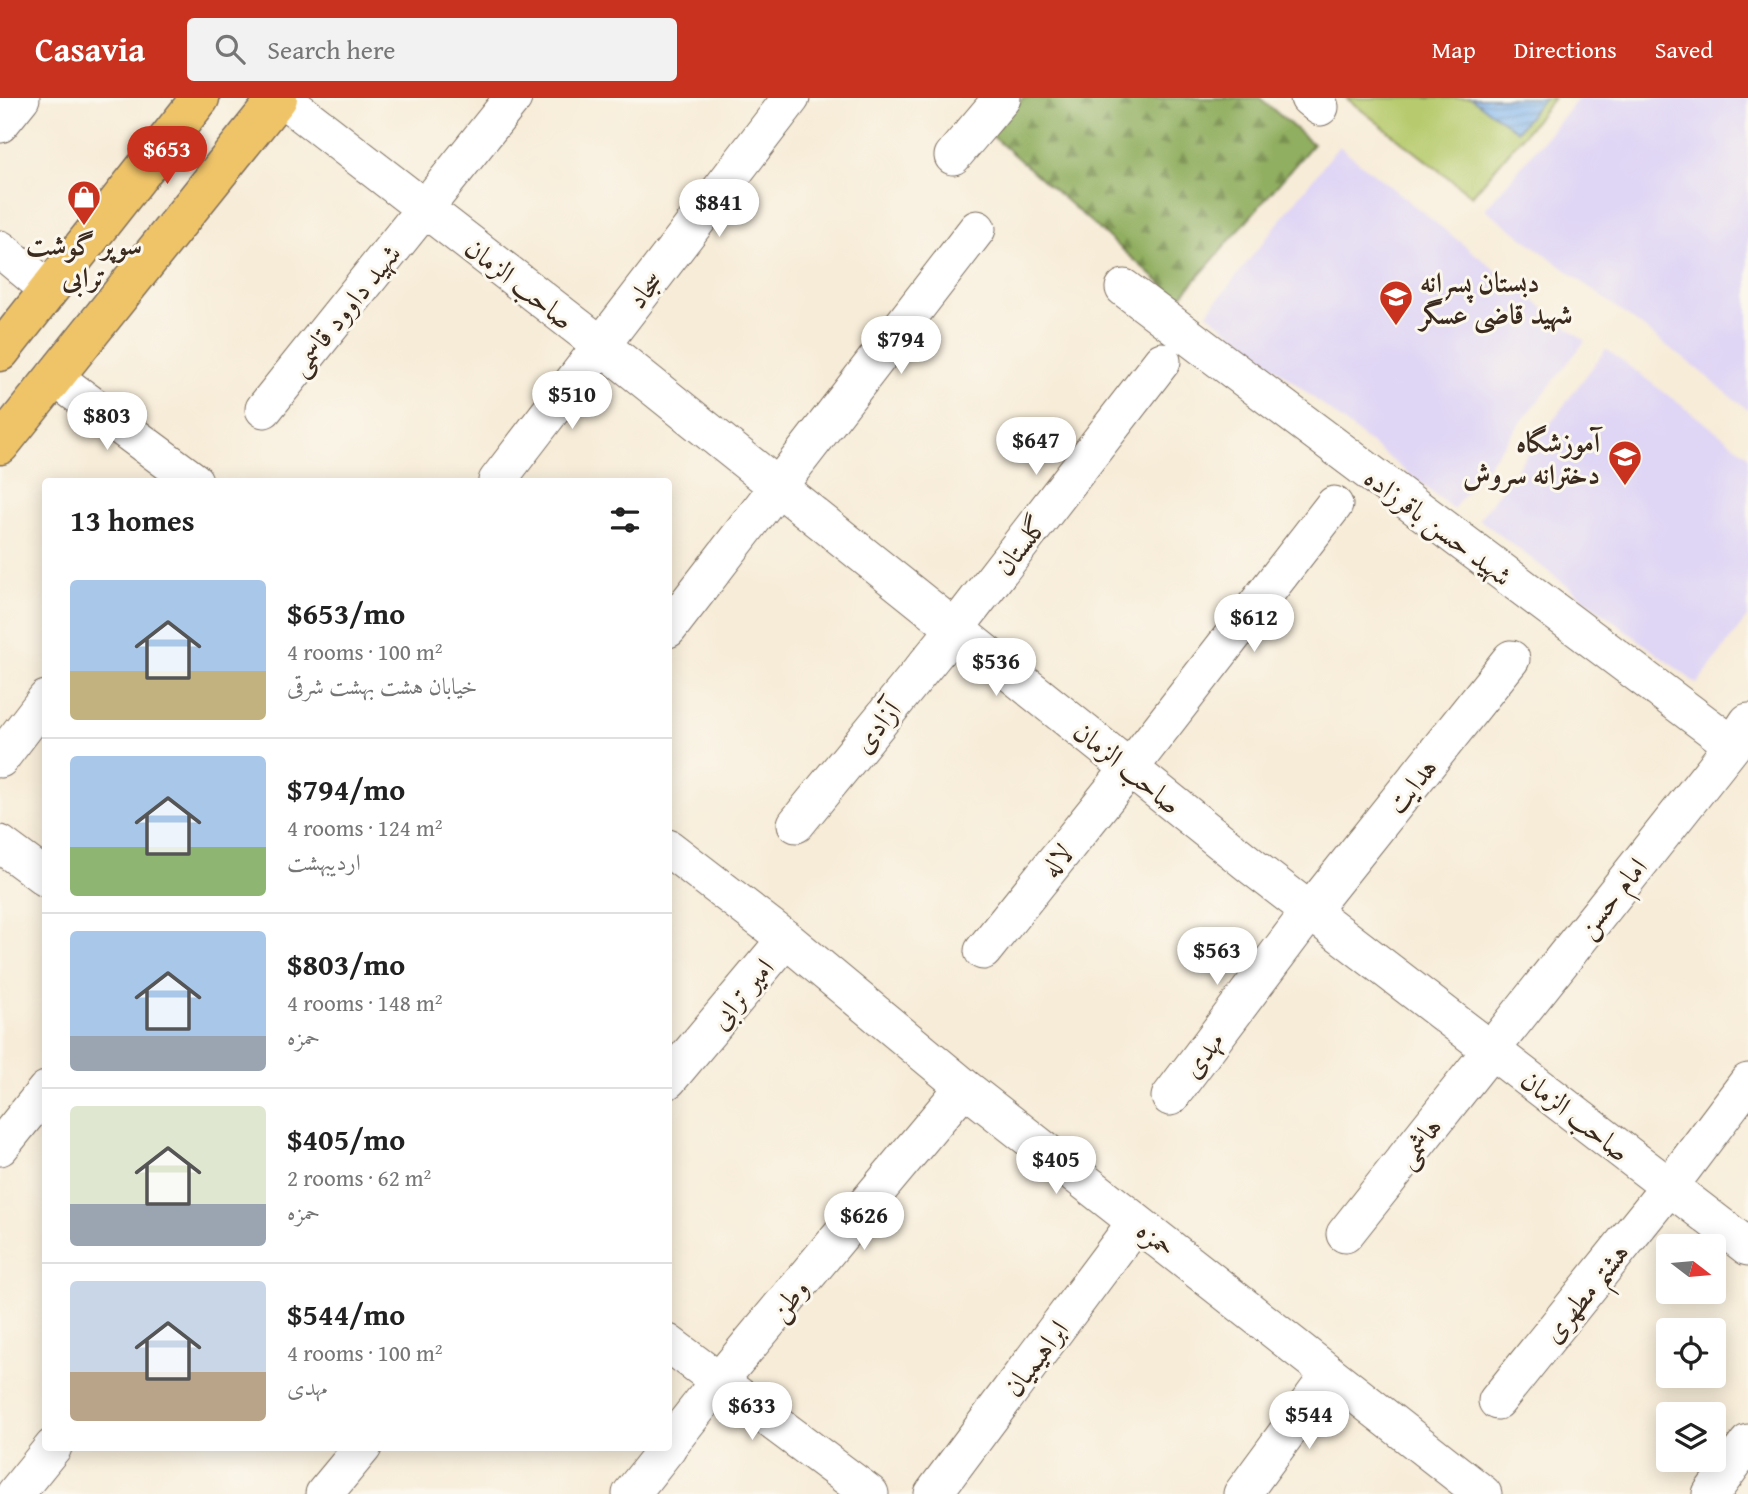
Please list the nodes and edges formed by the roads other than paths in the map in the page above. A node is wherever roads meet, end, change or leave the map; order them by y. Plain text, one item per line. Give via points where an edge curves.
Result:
1 (21, 98) edge
2 (200, 98) edge
3 (280, 98) edge
4 (513, 98) edge
5 (791, 98) edge
6 (1002, 98) edge
7 (0, 124) edge
8 (164, 143) junction
9 (953, 156) dead end
10 (210, 185) junction
11 (424, 209) junction
12 (977, 229) dead end
13 (0, 249) edge
14 (1124, 288) dead end
15 (48, 289) junction
16 (601, 345) junction
17 (0, 352) edge
18 (1162, 361) dead end
19 (54, 377) junction
20 (264, 409) dead end
21 (0, 444) edge
22 (190, 478) edge
23 (499, 478) edge
24 (779, 488) junction
25 (1334, 505) dead end
26 (672, 624) edge
27 (955, 629) junction
28 (1511, 659) dead end
29 (42, 704) edge
30 (1740, 734) edge
31 (0, 759) edge
32 (1130, 768) junction
33 (796, 824) dead end
34 (0, 844) edge
35 (672, 851) edge
36 (42, 875) edge
37 (1310, 911) junction
38 (786, 939) junction
39 (983, 951) dead end
40 (1490, 1049) junction
41 (672, 1075) edge
42 (1748, 1082) edge
43 (964, 1087) junction
44 (42, 1095) edge
45 (1170, 1097) dead end
46 (0, 1147) edge
47 (1669, 1187) junction
48 (1136, 1222) junction
49 (1345, 1234) dead end
50 (1748, 1248) edge
51 (672, 1346) edge
52 (1330, 1374) junction
53 (719, 1381) junction
54 (1497, 1401) dead end
55 (672, 1442) edge
56 (1748, 1443) edge
57 (50, 1451) edge
58 (360, 1451) edge
59 (665, 1451) edge
60 (15, 1494) edge
61 (324, 1494) edge
62 (631, 1494) edge
63 (870, 1494) edge
64 (933, 1494) edge
65 (1242, 1494) edge
66 (1483, 1494) edge
67 (1711, 1494) edge

1 - 7 street
2 - 8 main road
3 - 10 main road
3 - 11 street, صاحب الزمان
4 - 11 street, شهید داوود قاسمی
5 - 16 street, سجاد
6 - 9 street
8 - 10 main road
8 - 15 main road
10 - 19 main road
11 - 16 street, صاحب الزمان
11 - 20 street, شهید داوود قاسمی
12 - 24 street
13 - 15 street
14 - 30 street, شهید حسن باقرزاده
15 - 17 main road
16 - 23 street, سجاد
16 - 24 street, صاحب الزمان
18 - 27 street, گلستان
19 - 21 main road
19 - 22 street
24 - 26 street
24 - 27 street, صاحب الزمان
25 - 32 street, لاله
27 - 32 street, صاحب الزمان
27 - 33 street, آزادی
28 - 37 street, هدایت
29 - 31 street
30 - 40 street, امام حسن
32 - 37 street, صاحب الزمان
32 - 39 street, لاله
34 - 36 street
35 - 38 street, حمزه
37 - 40 street, صاحب الزمان
37 - 45 street, مهدی
38 - 41 street, امیر ترابی
38 - 43 street, حمزه
40 - 47 street, صاحب الزمان
40 - 49 street, هاشمی
42 - 47 street, هشتم مطهری
43 - 48 street, حمزه
43 - 53 street, وطن
44 - 46 street
47 - 50 street, صاحب الزمان
47 - 54 street, هشتم مطهری
48 - 52 street, حمزه
48 - 64 street, ابراهیمیان
51 - 53 street
52 - 65 street
52 - 66 street, حمزه
53 - 55 street, وطن
53 - 63 street
56 - 67 street
57 - 60 street
58 - 61 street
59 - 62 street, وطن

